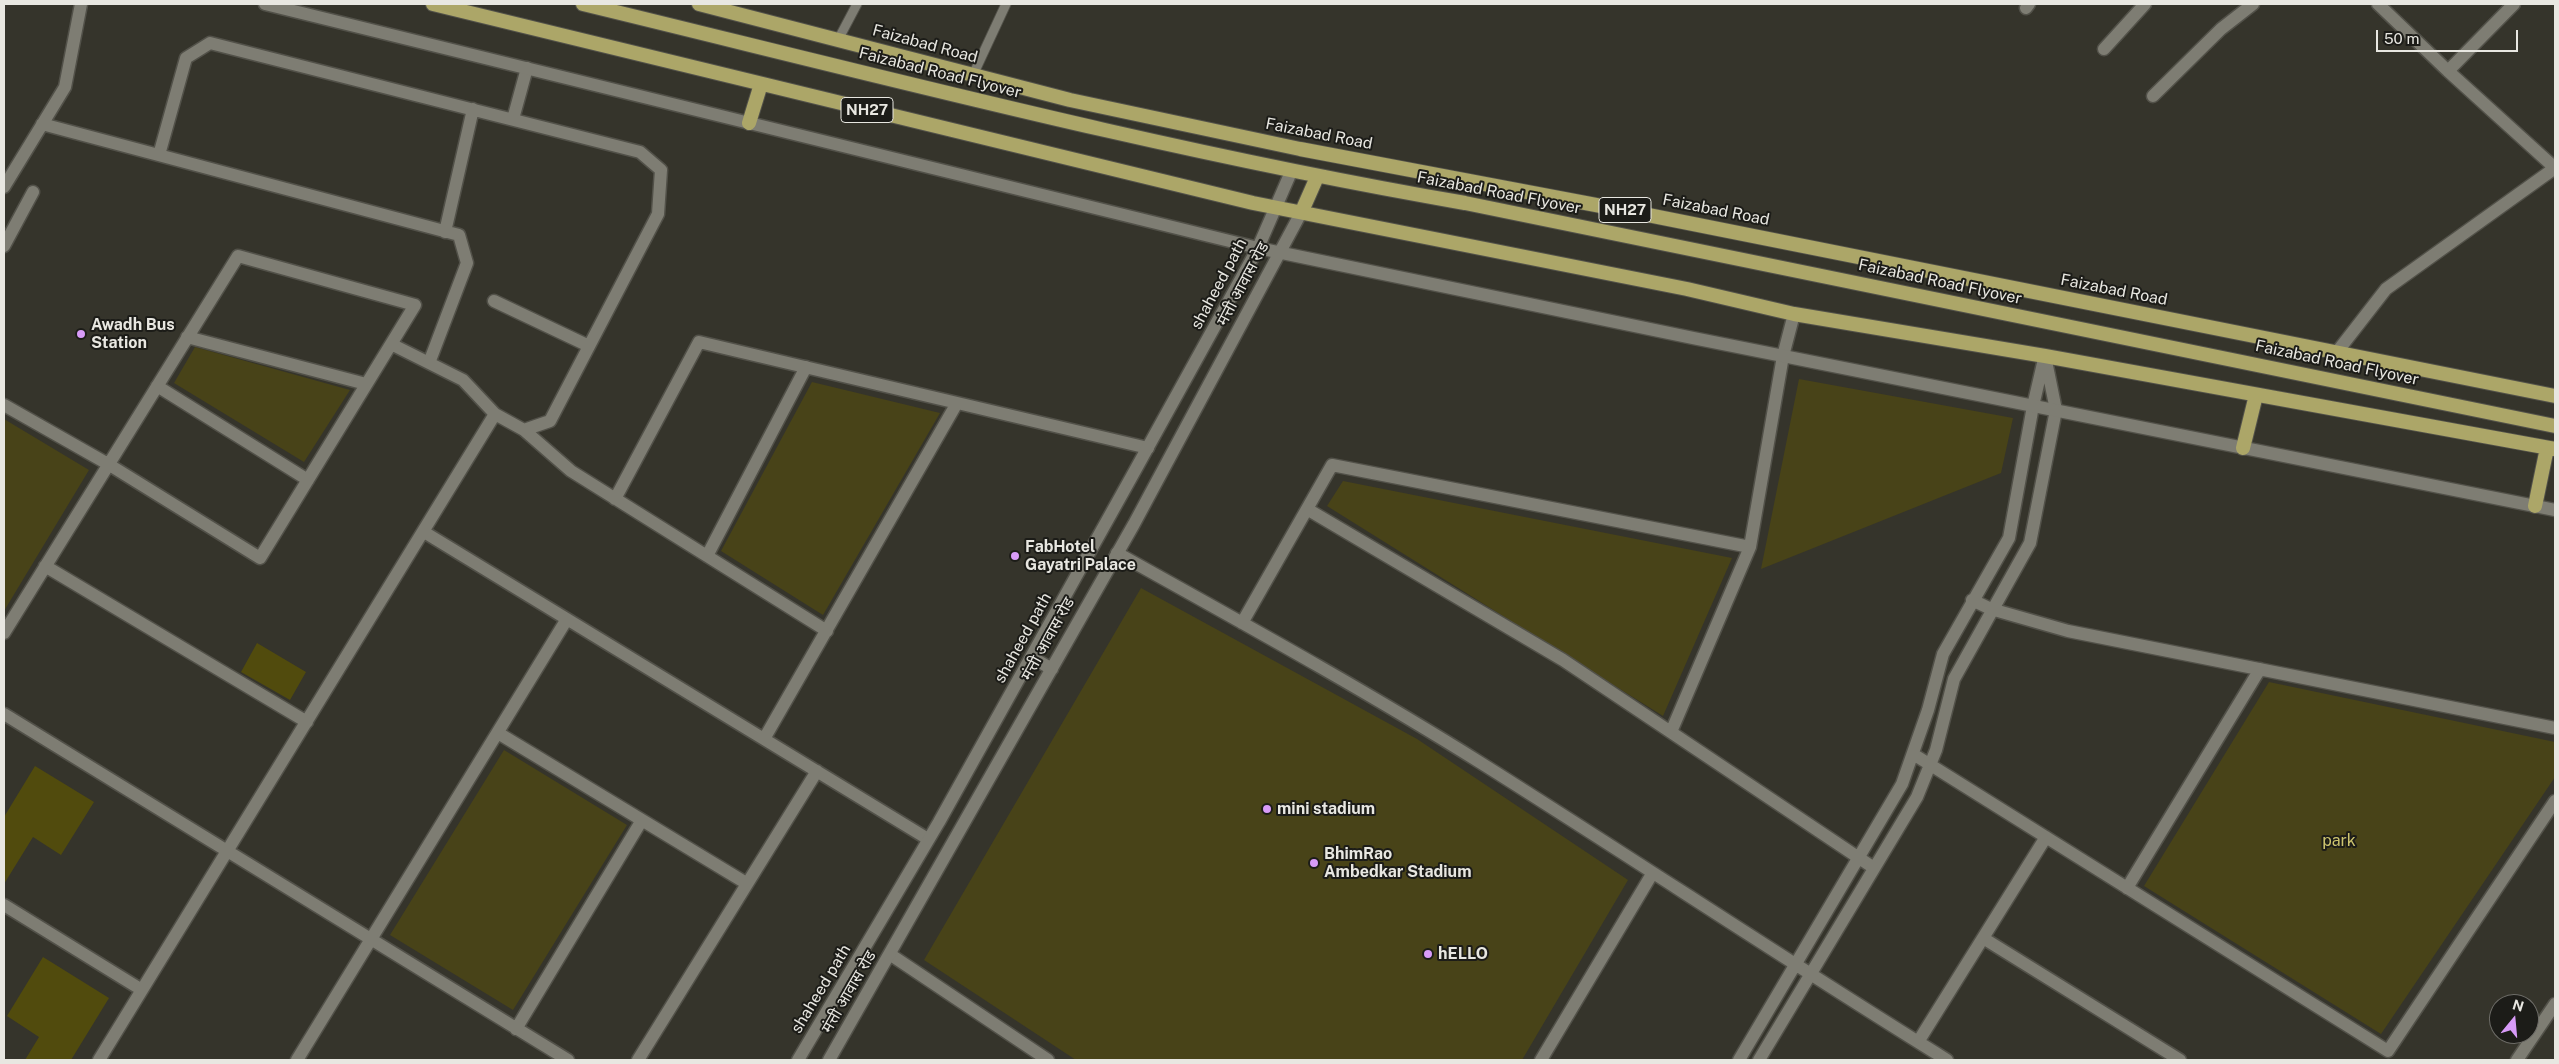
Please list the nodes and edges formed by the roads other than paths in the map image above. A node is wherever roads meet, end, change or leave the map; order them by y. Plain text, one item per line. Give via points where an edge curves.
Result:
1 (81, 4) edge
2 (265, 4) edge
3 (433, 4) edge
4 (583, 4) edge
5 (699, 4) edge
6 (857, 4) edge
7 (1006, 4) edge
8 (2145, 4) edge
9 (2253, 4) edge
10 (2378, 4) edge
11 (2514, 4) edge
12 (838, 40) junction
13 (2104, 49) dead end
14 (527, 68) junction
15 (2448, 70) junction
16 (973, 74) junction
17 (761, 84) junction
18 (2153, 96) dead end
19 (473, 109) junction
20 (513, 120) junction
21 (749, 123) junction
22 (42, 124) junction
23 (159, 155) junction
24 (2555, 168) edge
25 (1290, 172) junction
26 (1317, 178) junction
27 (4, 187) edge
28 (33, 192) dead end
29 (1274, 206) junction
30 (1302, 211) junction
31 (445, 232) junction
32 (4, 246) edge
33 (1258, 248) junction
34 (1280, 252) junction
35 (494, 301) dead end
36 (1794, 314) junction
37 (187, 337) junction
38 (391, 344) junction
39 (589, 346) junction
40 (2337, 352) junction
41 (1783, 356) junction
42 (2045, 356) junction
43 (429, 363) junction
44 (806, 367) junction
45 (366, 384) junction
46 (157, 386) junction
47 (2555, 393) edge
48 (2256, 395) junction
49 (958, 403) junction
50 (4, 405) edge
51 (2033, 406) junction
52 (2056, 410) junction
53 (495, 414) junction
54 (2555, 426) edge
55 (524, 430) junction
56 (1148, 448) junction
57 (2244, 448) junction
58 (2551, 448) edge
59 (108, 464) junction
60 (308, 480) junction
61 (615, 499) junction
62 (2535, 506) junction
63 (1307, 509) junction
64 (2555, 510) edge
65 (424, 532) junction
66 (1750, 547) junction
67 (1117, 553) junction
68 (707, 556) junction
69 (45, 566) junction
70 (1972, 600) junction
71 (1991, 609) junction
72 (567, 620) junction
73 (1242, 623) junction
74 (826, 631) junction
75 (4, 633) edge
76 (1031, 657) junction
77 (1052, 669) junction
78 (2260, 669) junction
79 (4, 714) edge
80 (307, 722) junction
81 (2555, 728) edge
82 (1671, 732) junction
83 (498, 733) junction
84 (764, 740) junction
85 (1913, 754) junction
86 (1930, 765) junction
87 (817, 771) junction
88 (2555, 801) edge
89 (642, 820) junction
90 (2046, 837) junction
91 (928, 839) junction
92 (227, 852) junction
93 (1859, 858) junction
94 (1874, 868) junction
95 (1652, 874) junction
96 (746, 883) junction
97 (2127, 888) junction
98 (4, 906) edge
99 (1983, 938) junction
100 (371, 940) junction
101 (891, 955) junction
102 (1795, 966) junction
103 (1810, 976) junction
104 (142, 990) junction
105 (2555, 1004) edge
106 (516, 1028) junction
107 (1918, 1042) junction
108 (1033, 1056) edge
109 (99, 1060) edge
110 (297, 1060) edge
111 (568, 1060) edge
112 (638, 1060) edge
113 (798, 1060) edge
114 (830, 1060) edge
115 (1048, 1060) edge
116 (1541, 1060) edge
117 (1739, 1060) edge
118 (1759, 1060) edge
119 (1947, 1060) edge
120 (2180, 1060) edge
121 (2518, 1060) edge

1 - 22 street via 65,87
2 - 14 street
3 - 17 highway, NH27
4 - 25 highway, Faizabad Road Flyover via 1117,134
5 - 12 highway, Faizabad Road / NH27
6 - 12 lane
7 - 16 lane
8 - 13 street
9 - 18 street via 2221,30
10 - 15 street
11 - 15 street
12 - 16 highway, Faizabad Road / NH27
14 - 20 street
14 - 21 street
15 - 24 street
16 - 40 highway, Faizabad Road / NH27 via 1070,100 1300,149
17 - 21 highway
17 - 29 highway, NH27
19 - 20 street
19 - 23 street via 210,43 186,58
19 - 31 street
20 - 39 street via 640,152 661,170 658,214
21 - 33 street
22 - 23 street
22 - 27 street
23 - 31 street
24 - 40 street via 2386,289
25 - 26 highway
25 - 29 street, shaheed path
26 - 30 highway, मंत्ती आवास रोड
26 - 54 highway, Faizabad Road Flyover / NH27 via 1475,205
28 - 32 street
29 - 30 highway, NH27
29 - 33 street, shaheed path
30 - 34 street, मंत्ती आवास रोड
30 - 36 highway via 1687,289
31 - 43 street via 459,235 467,263
33 - 34 street
33 - 56 street, shaheed path
34 - 41 street
34 - 67 street, मंत्ती आवास रोड
35 - 39 street
36 - 41 street
36 - 42 highway
37 - 38 street via 238,256 415,305
37 - 45 street
37 - 46 street
38 - 43 street
38 - 45 street
39 - 55 street via 550,421
40 - 47 highway, Faizabad Road / NH27
41 - 51 street
41 - 66 street
42 - 48 highway
42 - 51 street
42 - 52 street
43 - 53 street via 463,380
44 - 49 street
44 - 61 street via 699,342
44 - 68 street
45 - 60 street
46 - 59 street
46 - 60 street
48 - 57 highway
48 - 58 highway
49 - 56 street
49 - 74 street
50 - 59 street
51 - 52 street
51 - 70 street via 2008,538
52 - 57 street
52 - 71 street via 2030,543
53 - 55 street
53 - 65 street
55 - 61 street via 571,471
56 - 76 street, shaheed path
57 - 62 street
58 - 62 highway
59 - 60 street via 260,558
59 - 69 street
61 - 68 street
62 - 64 street
63 - 66 street via 1332,465
63 - 73 street
63 - 82 street via 1563,660
65 - 72 street
65 - 80 street
66 - 82 street
67 - 73 street
67 - 77 street, मंत्ती आवास रोड
68 - 74 street
69 - 75 street
69 - 80 street
70 - 71 street
70 - 85 street via 1943,654
71 - 78 street via 2068,631
71 - 86 street via 1954,679
72 - 83 street
72 - 84 street
73 - 95 street via 1480,762
74 - 84 street
76 - 77 street
76 - 91 street, shaheed path
77 - 101 street, मंत्ती आवास रोड
78 - 81 street
78 - 97 street
79 - 92 street
80 - 92 street
82 - 93 street
83 - 89 street
83 - 100 street
84 - 87 street
85 - 86 street
85 - 93 street via 1902,784
86 - 90 street
86 - 94 street via 1917,797
87 - 91 street
87 - 96 street
88 - 97 street via 2388,1051
89 - 96 street
89 - 106 street
90 - 97 street
90 - 99 street
91 - 113 street, shaheed path
92 - 100 street
92 - 104 street
93 - 94 street
93 - 102 street
94 - 103 street
95 - 102 street
95 - 116 street
96 - 112 street
98 - 104 street
99 - 107 street
99 - 120 street
100 - 106 street
100 - 110 street
101 - 108 street
101 - 114 street, मंत्ती आवास रोड
102 - 103 street
102 - 117 street
103 - 107 street
103 - 118 street
104 - 109 street
105 - 121 street
106 - 111 street
107 - 119 street
108 - 115 street

